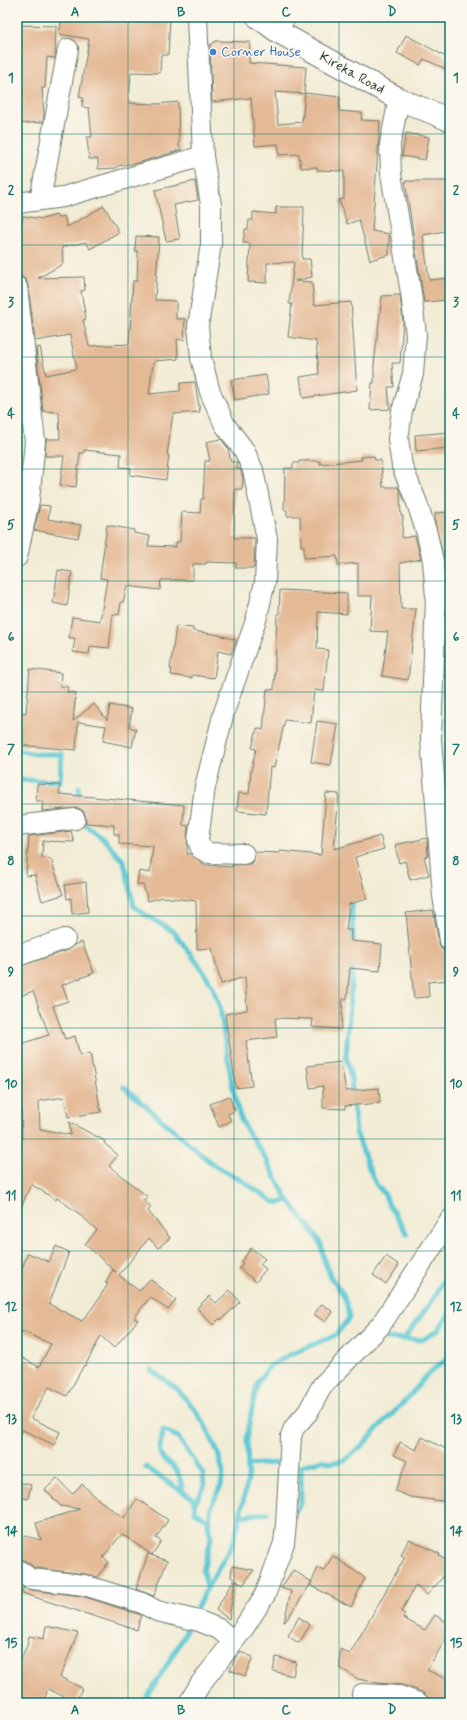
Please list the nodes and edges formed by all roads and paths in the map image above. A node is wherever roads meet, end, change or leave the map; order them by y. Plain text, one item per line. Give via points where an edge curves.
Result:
1 (197, 17) edge
2 (258, 17) edge
3 (281, 24) edge
4 (68, 49) dead end
5 (399, 99) junction
6 (450, 120) edge
7 (204, 156) junction
8 (40, 200) junction
9 (17, 203) edge
10 (17, 287) edge
11 (17, 557) edge
12 (75, 819) dead end
13 (17, 826) edge
14 (244, 854) dead end
15 (65, 939) dead end
16 (450, 941) edge
17 (17, 956) edge
18 (450, 1220) edge
19 (17, 1570) edge
20 (233, 1641) junction
21 (362, 1694) dead end
22 (190, 1703) edge
23 (418, 1703) edge

1 - 7 street
2 - 3 main road, Kireka Road
3 - 5 main road, Kireka Road
4 - 8 street
5 - 6 main road, Kireka Road
5 - 16 street via 390,144 390,174 416,335 413,374 402,411 398,439 402,466 420,511 433,561 436,597 431,739 443,896
7 - 8 street via 63,197
7 - 14 street via 211,205 211,244 198,326 201,358 210,392 225,425 244,450 253,470 267,539 265,582 256,620 218,734 205,787 198,840 201,849 209,853
8 - 9 street
10 - 11 street via 36,442 29,500
12 - 13 street
15 - 17 street
18 - 20 street via 380,1326 322,1386 308,1412 294,1428 291,1436 284,1543 265,1595
19 - 20 street via 32,1579 84,1585 142,1603 157,1611 191,1619 219,1629
20 - 22 street via 201,1683
21 - 23 street via 399,1696

